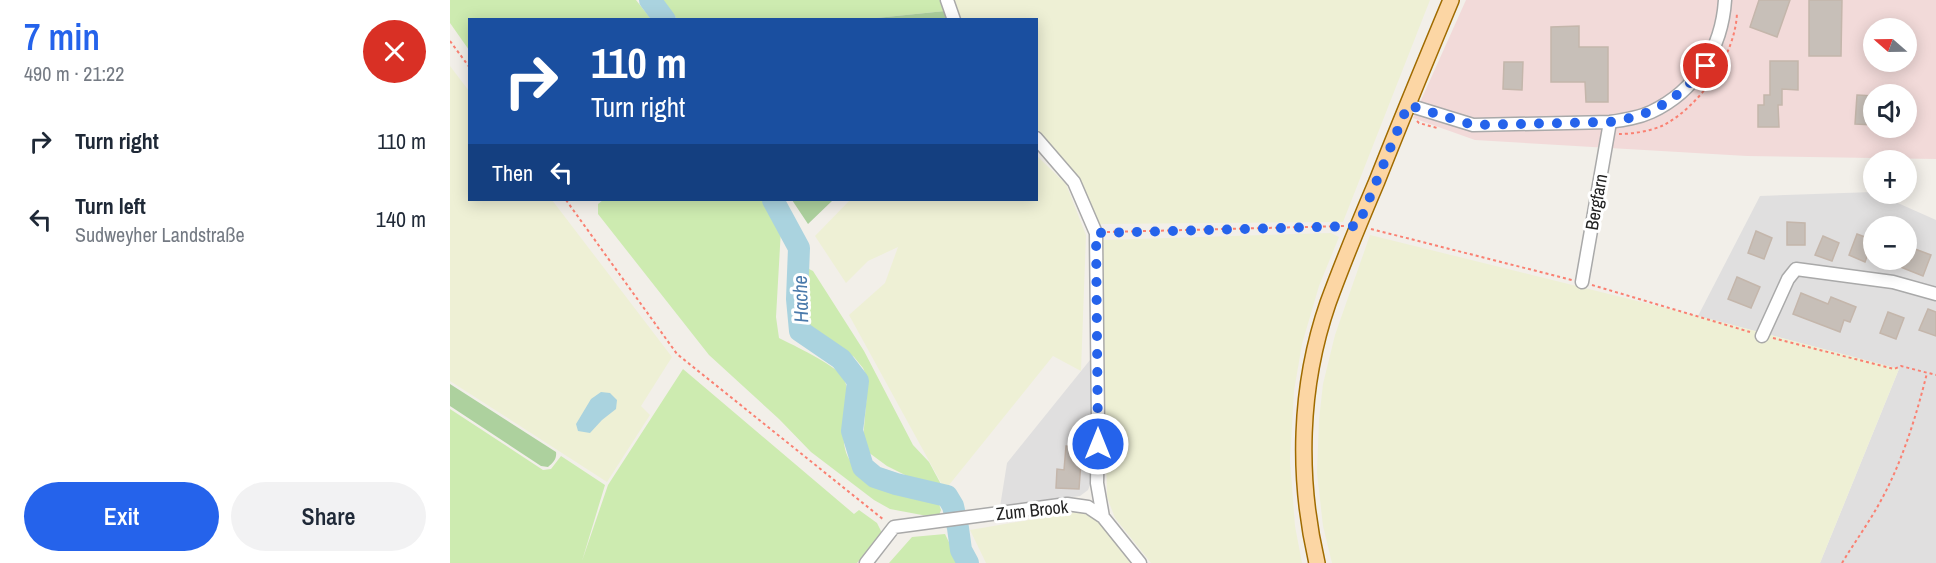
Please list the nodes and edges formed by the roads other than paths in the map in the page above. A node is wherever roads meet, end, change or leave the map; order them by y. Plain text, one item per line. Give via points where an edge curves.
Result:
1 (947, 0) edge
2 (1451, 0) edge
3 (1725, 0) edge
4 (953, 18) edge
5 (1408, 105) junction
6 (1610, 122) junction
7 (1038, 140) edge
8 (1582, 282) road end
9 (1936, 294) edge
10 (1762, 336) road end
11 (1103, 517) junction
12 (866, 563) edge
13 (1140, 563) edge
14 (1317, 563) edge

1 - 4 street
2 - 5 main road
3 - 6 street via 1716,45 1706,66 1691,83 1651,113
5 - 6 street via 1473,125
5 - 14 main road via 1358,226 1315,349 1303,425 1303,459
6 - 8 street, Bergfarn
7 - 11 street via 1074,182 1096,233 1097,483
9 - 10 street via 1893,282 1796,269
11 - 12 street, Zum Brook via 1088,507 1067,504 894,527
11 - 13 street

